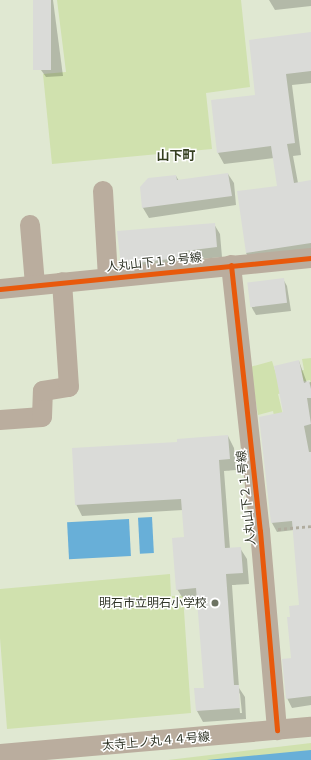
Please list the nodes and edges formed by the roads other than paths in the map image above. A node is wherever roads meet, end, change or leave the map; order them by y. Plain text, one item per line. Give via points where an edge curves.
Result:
1 (103, 191) dead end
2 (30, 225) dead end
3 (311, 258) edge
4 (231, 264) junction
5 (108, 277) junction
6 (62, 282) junction
7 (35, 285) junction
8 (0, 289) edge
9 (0, 420) edge
10 (311, 726) edge
11 (277, 730) junction
12 (0, 754) edge

1 - 5 street
2 - 7 street
3 - 4 street, 人丸山下１９号線
4 - 5 street, 人丸山下１９号線
4 - 11 street, 人丸山下２１号線 via 260,531
5 - 6 street, 人丸山下１９号線
6 - 7 street, 人丸山下１９号線
6 - 9 street via 69,387 43,391 42,418
7 - 8 street, 人丸山下１９号線
10 - 11 street, 太寺上ノ丸４４号線
11 - 12 street, 太寺上ノ丸４４号線

